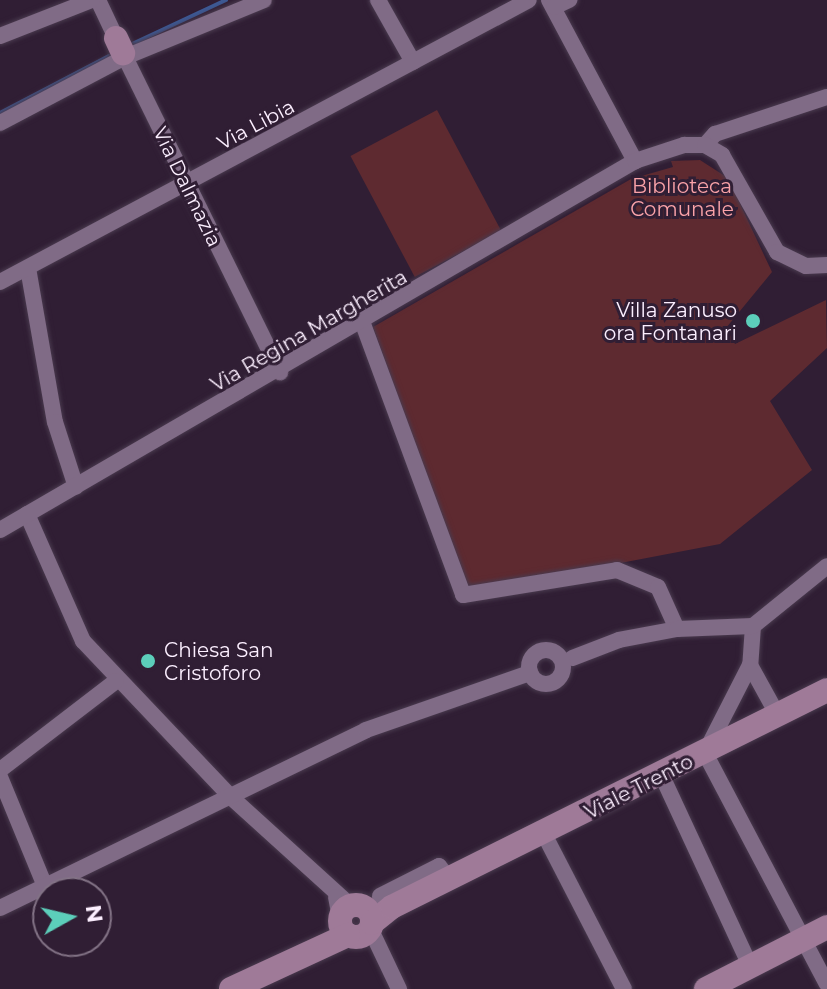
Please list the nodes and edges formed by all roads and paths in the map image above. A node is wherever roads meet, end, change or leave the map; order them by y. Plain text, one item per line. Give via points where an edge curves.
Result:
1 (95, 0) edge
2 (264, 0) edge
3 (378, 0) edge
4 (529, 0) edge
5 (558, 2) edge
6 (0, 36) edge
7 (121, 49) junction
8 (413, 62) junction
9 (827, 97) edge
10 (0, 123) edge
11 (705, 145) junction
12 (635, 161) junction
13 (184, 186) junction
14 (827, 265) edge
15 (28, 268) junction
16 (0, 282) edge
17 (363, 324) junction
18 (280, 372) junction
19 (76, 487) junction
20 (27, 514) junction
21 (0, 530) edge
22 (827, 566) edge
23 (753, 626) junction
24 (677, 629) junction
25 (572, 658) dead end
26 (750, 665) junction
27 (530, 673) dead end
28 (116, 681) junction
29 (827, 690) edge
30 (777, 714) junction
31 (705, 753) junction
32 (0, 770) edge
33 (662, 776) junction
34 (0, 777) edge
35 (232, 798) junction
36 (544, 834) junction
37 (41, 877) edge
38 (64, 877) edge
39 (32, 892) edge
40 (0, 908) edge
41 (358, 920) junction
42 (816, 931) edge
43 (750, 966) junction
44 (827, 984) edge
45 (231, 989) edge
46 (399, 989) edge
47 (624, 989) edge
48 (706, 989) edge

1 - 6 street
1 - 7 street, Via Dalmazia
2 - 7 street
3 - 8 street
4 - 8 street, Via Libia
5 - 12 street
7 - 10 street
7 - 13 street, Via Dalmazia
8 - 13 street, Via Libia
9 - 11 street via 715,134
11 - 12 street, Via Regina Margherita via 684,145
11 - 14 street via 722,155 742,182 769,245 796,263
12 - 17 street, Via Regina Margherita
13 - 15 street, Via Libia
13 - 18 street, Via Dalmazia
15 - 16 street, Via Libia
15 - 19 street via 55,422
17 - 18 street, Via Regina Margherita
17 - 24 street via 463,595 617,570 658,587
18 - 19 street, Via Regina Margherita
19 - 20 street, Via Regina Margherita
20 - 21 street, Via Regina Margherita
20 - 28 street via 83,641
22 - 23 street
23 - 24 street
23 - 26 street
24 - 25 street via 619,640
26 - 30 street
26 - 31 street
27 - 35 street via 366,730
28 - 32 street
28 - 35 street
29 - 30 main road, Viale Trento
30 - 31 main road, Viale Trento
31 - 33 main road, Viale Trento
31 - 42 street
33 - 36 main road, Viale Trento
33 - 43 street
34 - 37 street
35 - 38 street
35 - 41 street
36 - 41 main road, Viale Trento
36 - 47 street
39 - 40 street
41 - 45 main road, Viale Trento
41 - 46 street
42 - 43 main road
42 - 44 street
43 - 48 main road

